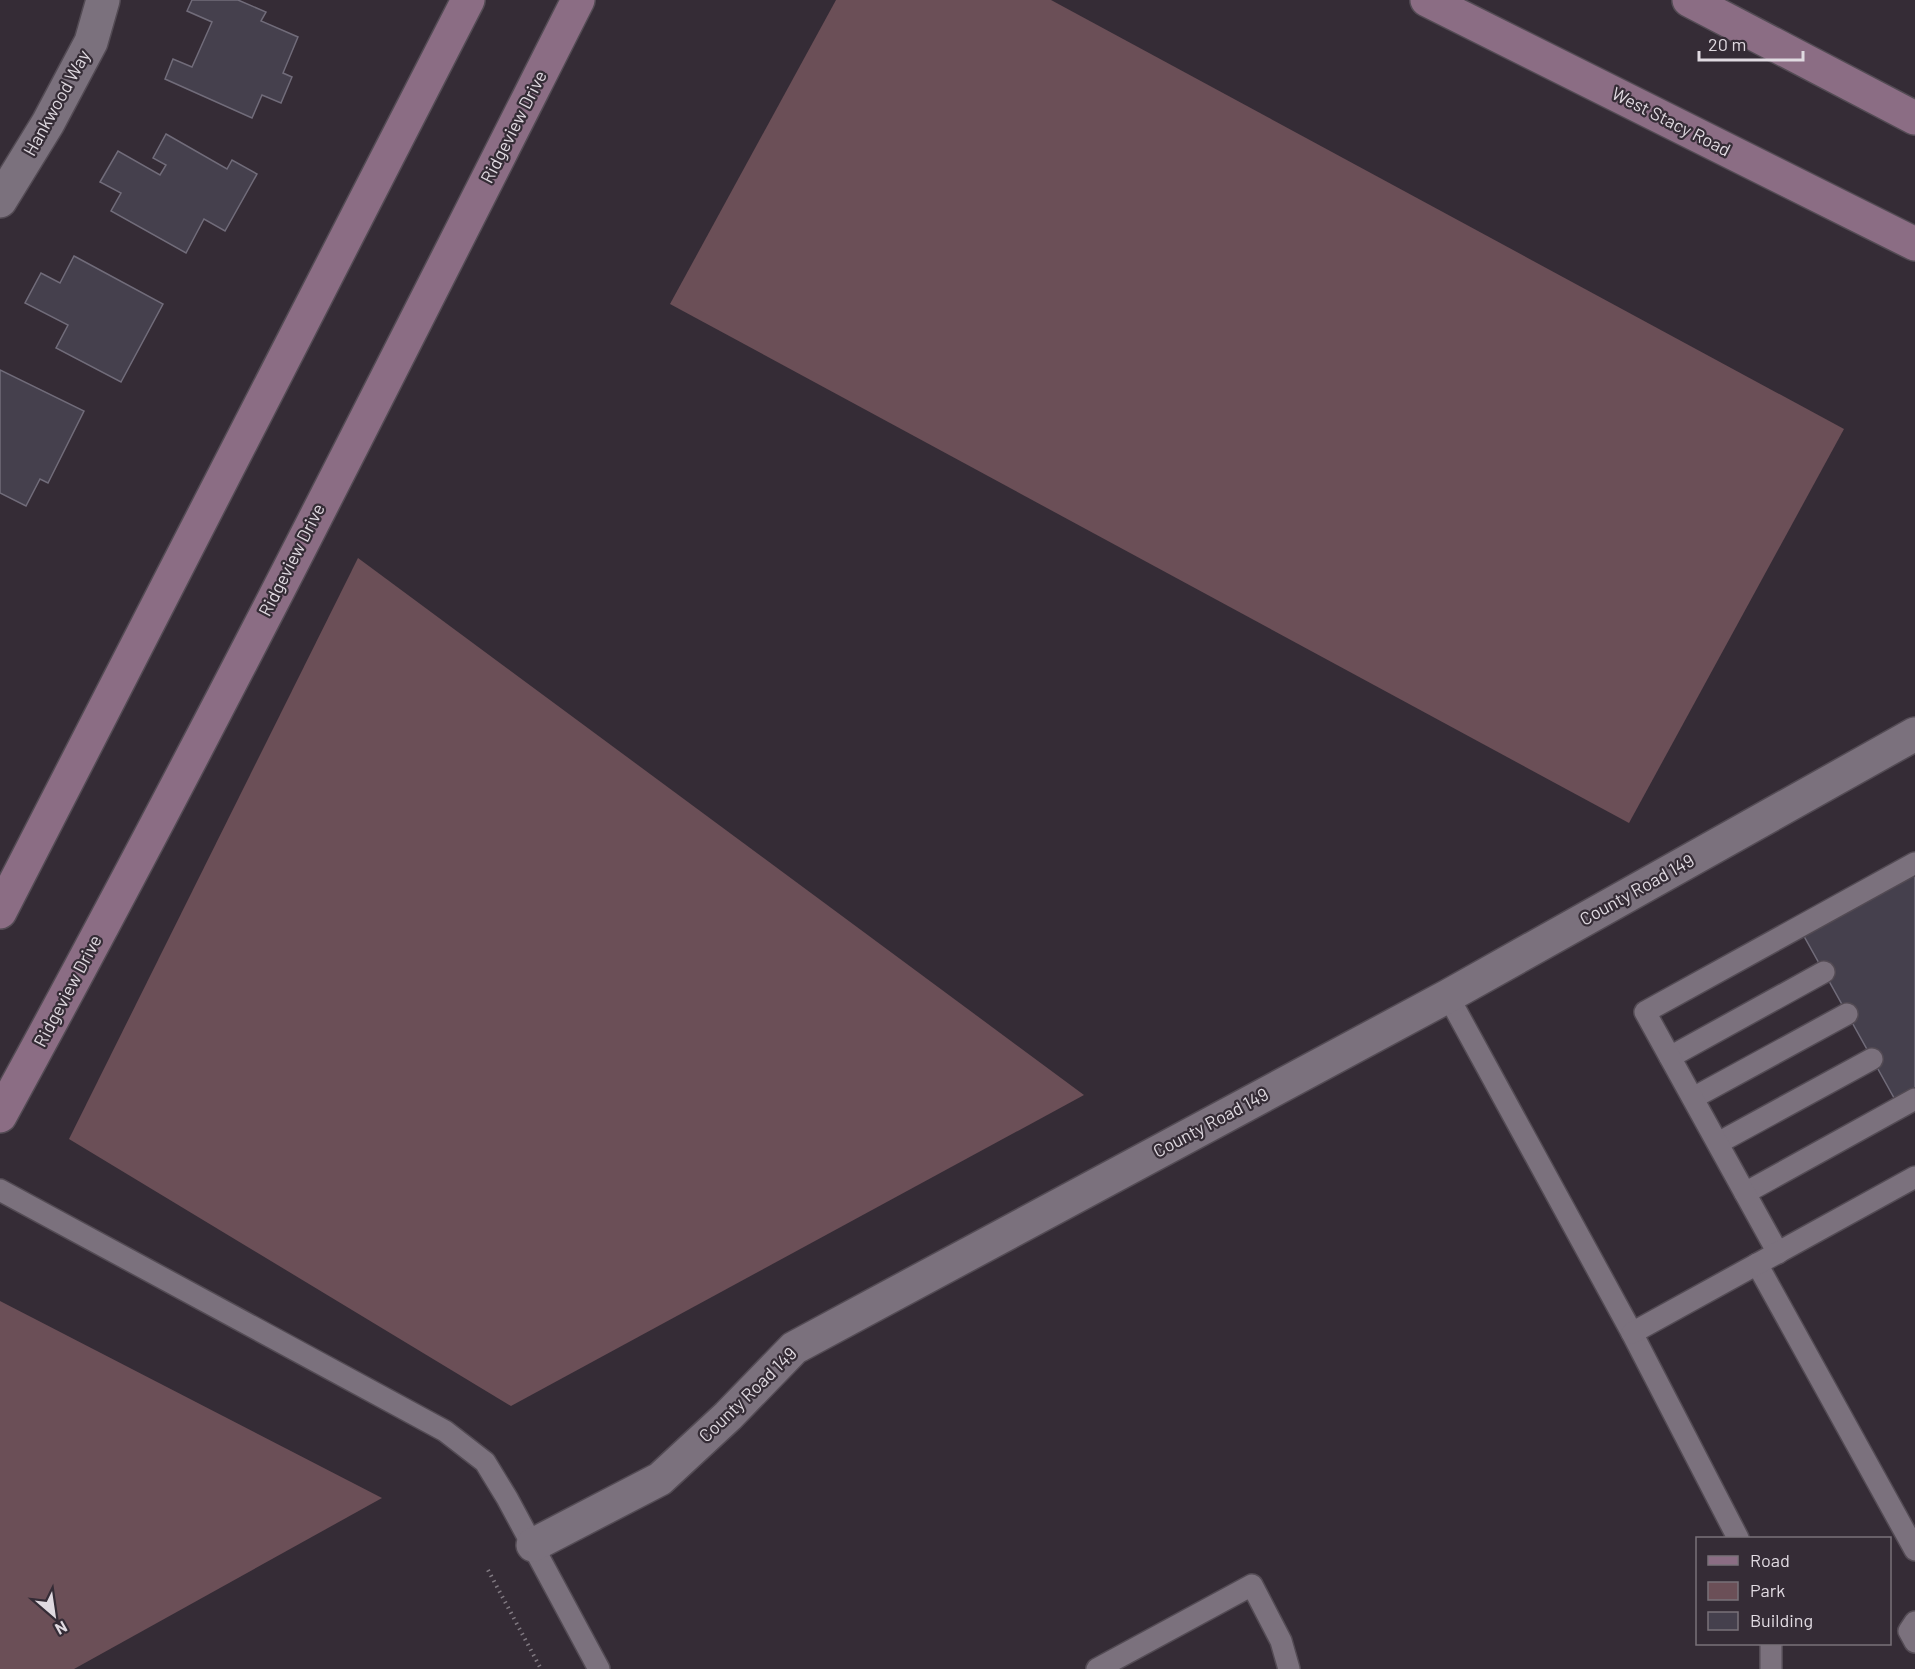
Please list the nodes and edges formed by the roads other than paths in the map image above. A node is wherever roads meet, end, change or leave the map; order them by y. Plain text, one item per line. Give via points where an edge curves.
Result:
1 (103, 0) edge
2 (468, 0) edge
3 (578, 0) edge
4 (1427, 0) edge
5 (1689, 0) edge
6 (1915, 118) edge
7 (0, 201) edge
8 (1915, 244) edge
9 (1915, 734) edge
10 (1915, 863) edge
11 (0, 912) edge
12 (1824, 972) dead end
13 (1448, 996) junction
14 (1847, 1014) dead end
15 (1670, 1057) junction
16 (1872, 1059) dead end
17 (1693, 1098) junction
18 (1915, 1099) edge
19 (0, 1116) edge
20 (1718, 1143) junction
21 (1915, 1177) edge
22 (0, 1190) edge
23 (1745, 1193) junction
24 (1778, 1252) junction
25 (1757, 1264) junction
26 (1632, 1333) junction
27 (1737, 1537) edge
28 (533, 1545) junction
29 (1915, 1550) edge
30 (1915, 1622) edge
31 (1915, 1642) edge
32 (1771, 1645) edge
33 (599, 1669) edge
34 (1097, 1669) edge
35 (1289, 1669) edge
36 (1771, 1669) edge

1 - 7 street, Hankwood Way via 92,42
2 - 11 main road
3 - 19 main road, Ridgeview Drive via 83,965
4 - 8 main road, West Stacy Road
5 - 6 main road
9 - 13 street, County Road 149
10 - 15 lane via 1645,1012
12 - 15 lane
13 - 26 lane
13 - 28 street, County Road 149 via 794,1347 660,1479
14 - 17 lane
15 - 17 lane
16 - 20 lane
17 - 20 lane
18 - 23 lane
20 - 23 lane
21 - 24 lane
22 - 28 lane via 445,1431 485,1462
23 - 24 lane
24 - 25 lane
25 - 26 lane
25 - 29 lane
26 - 27 lane
28 - 33 lane
30 - 31 lane via 1909,1631
32 - 36 lane
34 - 35 lane via 1252,1585 1281,1641

